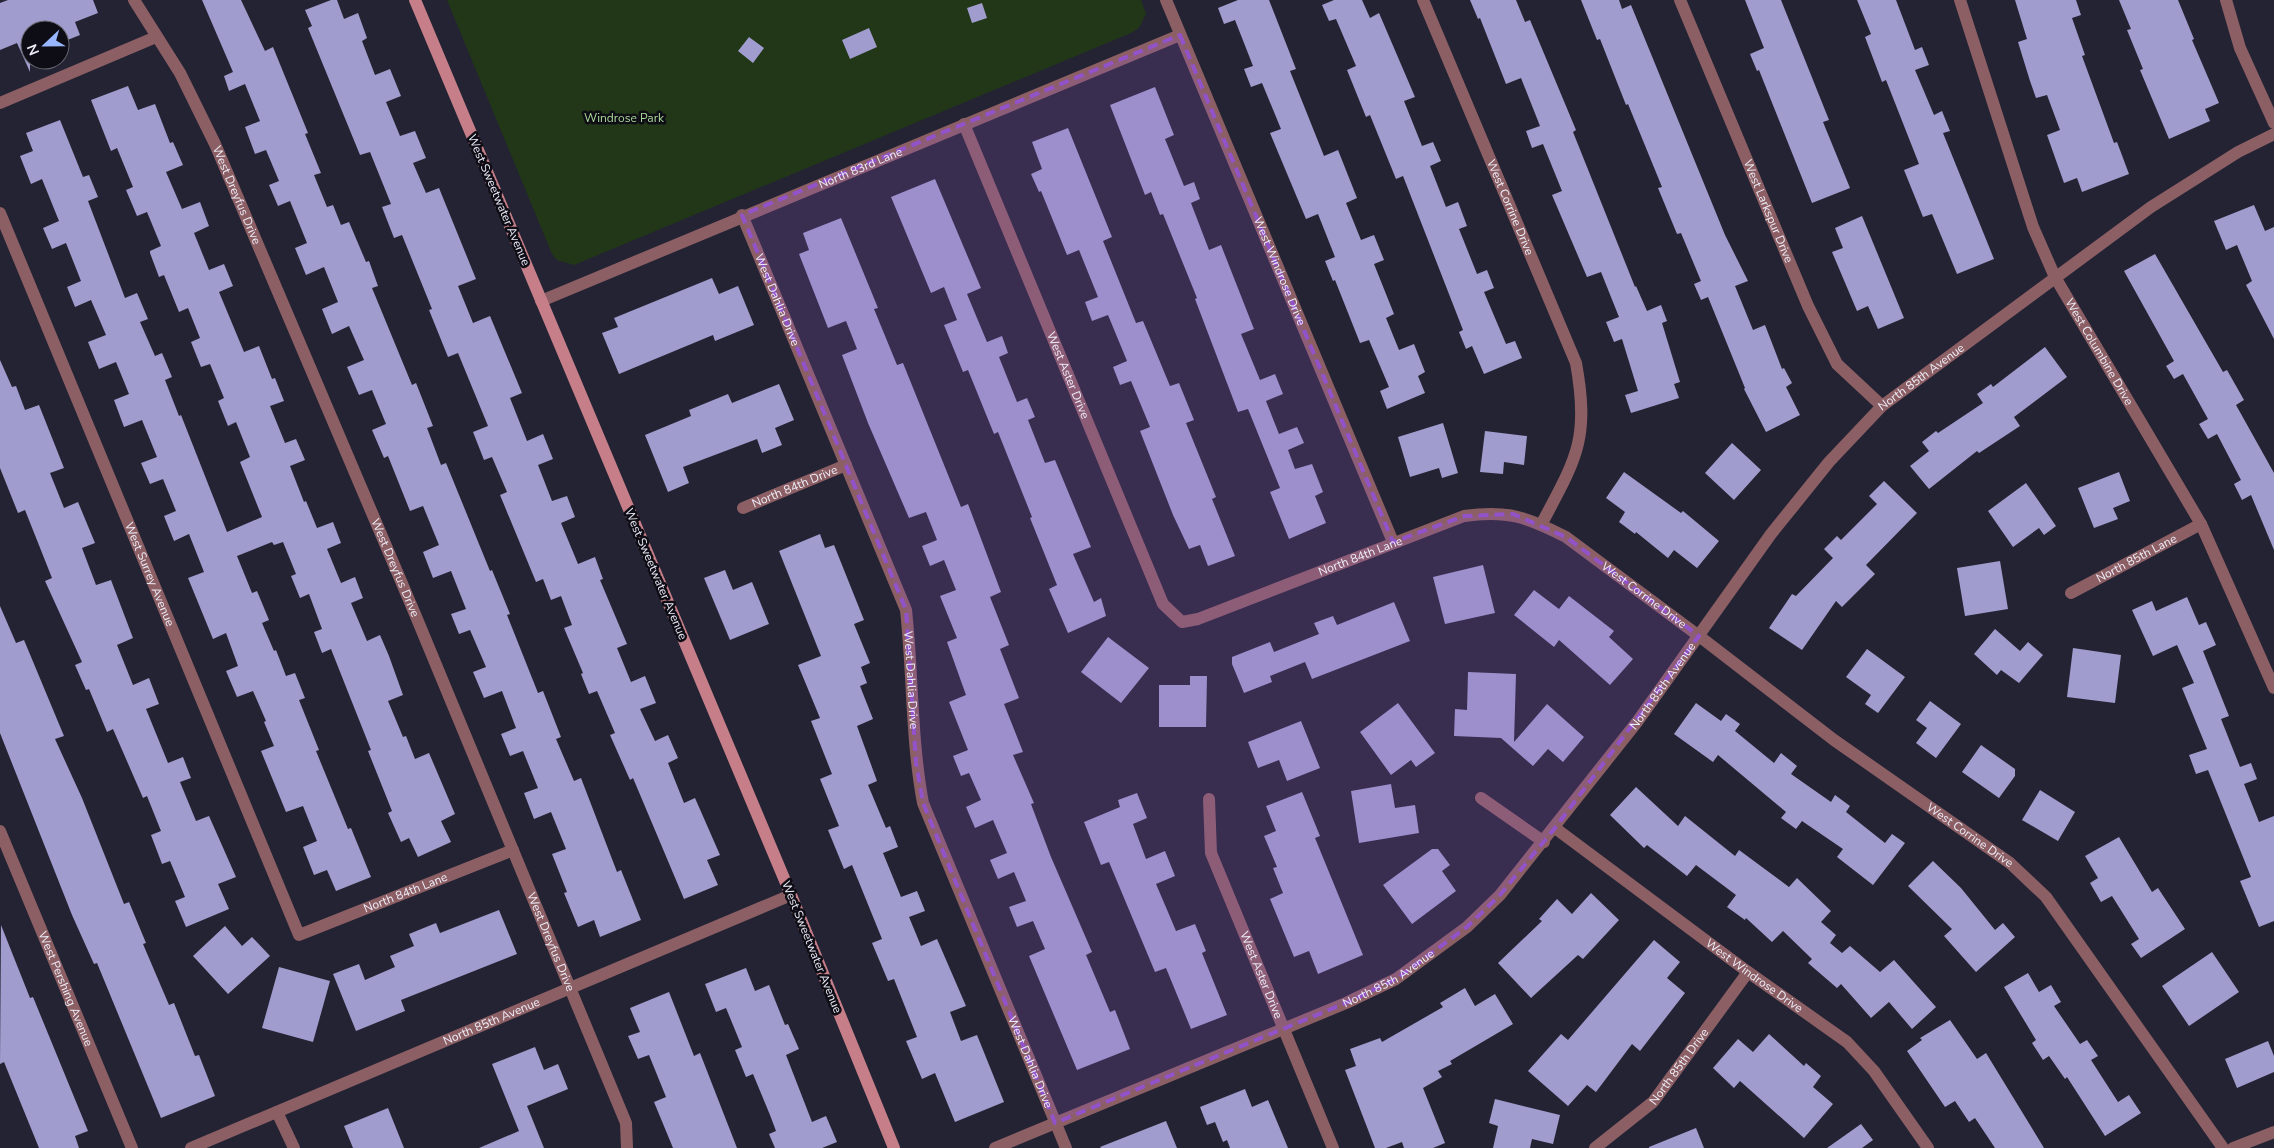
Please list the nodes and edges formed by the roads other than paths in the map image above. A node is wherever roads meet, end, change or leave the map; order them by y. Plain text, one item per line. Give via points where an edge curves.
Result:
1 (134, 0) edge
2 (416, 0) edge
3 (1166, 0) edge
4 (1423, 0) edge
5 (1680, 0) edge
6 (1960, 0) edge
7 (2226, 0) edge
8 (1180, 35) junction
9 (156, 37) junction
10 (0, 103) edge
11 (964, 124) junction
12 (2274, 124) edge
13 (2274, 134) edge
14 (0, 214) edge
15 (742, 216) junction
16 (2055, 277) junction
17 (541, 301) junction
18 (1882, 406) junction
19 (846, 465) junction
20 (743, 508) dead end
21 (2201, 524) junction
22 (1542, 525) junction
23 (1393, 542) junction
24 (2071, 593) dead end
25 (1182, 622) joint
26 (1699, 636) junction
27 (2274, 688) edge
28 (1481, 798) dead end
29 (1209, 799) dead end
30 (1555, 828) junction
31 (0, 831) edge
32 (1544, 842) junction
33 (513, 850) junction
34 (791, 895) junction
35 (300, 935) joint
36 (1748, 972) junction
37 (570, 988) junction
38 (1284, 1030) junction
39 (277, 1112) junction
40 (1055, 1123) junction
41 (2274, 1132) edge
42 (132, 1148) edge
43 (192, 1148) edge
44 (294, 1148) edge
45 (627, 1148) edge
46 (894, 1148) edge
47 (995, 1148) edge
48 (1066, 1148) edge
49 (1333, 1148) edge
50 (1595, 1148) edge
51 (1928, 1148) edge
52 (2222, 1148) edge
53 (2233, 1148) edge

1 - 9 street, West Dreyfus Drive
2 - 17 street, West Sweetwater Avenue
3 - 8 street, West Windrose Drive
4 - 22 street, West Corrine Drive via 1576,363 1581,392 1579,445 1572,467
5 - 18 street, West Larkspur Drive via 1808,306 1837,364
6 - 16 street, West Columbine Drive via 2033,227
7 - 12 street via 2240,48
8 - 11 street, North 83rd Lane
8 - 23 street, West Windrose Drive
9 - 10 street
9 - 33 street, West Dreyfus Drive via 180,73 214,144
11 - 15 street, North 83rd Lane
11 - 25 street, West Aster Drive via 1163,604
13 - 16 street, North 85th Avenue via 2238,152 2151,206
14 - 35 street, West Surrey Avenue
15 - 17 street, North 83rd Lane
15 - 19 street, West Dahlia Drive
16 - 18 street, North 85th Avenue
16 - 21 street, West Columbine Drive
17 - 34 street, West Sweetwater Avenue
18 - 26 street, North 85th Avenue via 1829,462 1772,534
19 - 20 street, North 84th Drive
19 - 40 street, West Dahlia Drive via 906,610 912,661 916,763 923,803
21 - 24 street, North 85th Lane
21 - 27 street, West Columbine Drive
22 - 23 street, North 84th Lane via 1513,514 1487,513 1464,516
22 - 26 street, West Corrine Drive via 1566,537
23 - 25 street, North 84th Lane via 1198,619
26 - 30 street, North 85th Avenue
26 - 52 street, West Corrine Drive via 1834,740 2010,863 2046,897
28 - 32 street
29 - 38 street, West Aster Drive via 1211,853
30 - 32 street, North 85th Avenue
30 - 36 street, West Windrose Drive
31 - 42 street, West Pershing Avenue
32 - 38 street, North 85th Avenue via 1500,895 1467,927 1396,979
33 - 35 street, North 84th Lane
33 - 37 street, West Dreyfus Drive
34 - 37 street, North 85th Avenue
34 - 46 street, West Sweetwater Avenue
36 - 50 street, North 85th Drive via 1653,1102
36 - 51 street, West Windrose Drive via 1847,1042 1874,1071
37 - 39 street, North 85th Avenue
37 - 45 street, West Dreyfus Drive via 626,1124
38 - 40 street, North 85th Avenue
38 - 49 street, West Aster Drive
39 - 43 street, North 85th Avenue
39 - 44 street
40 - 47 street, North 85th Avenue
40 - 48 street, West Dahlia Drive
41 - 53 street

